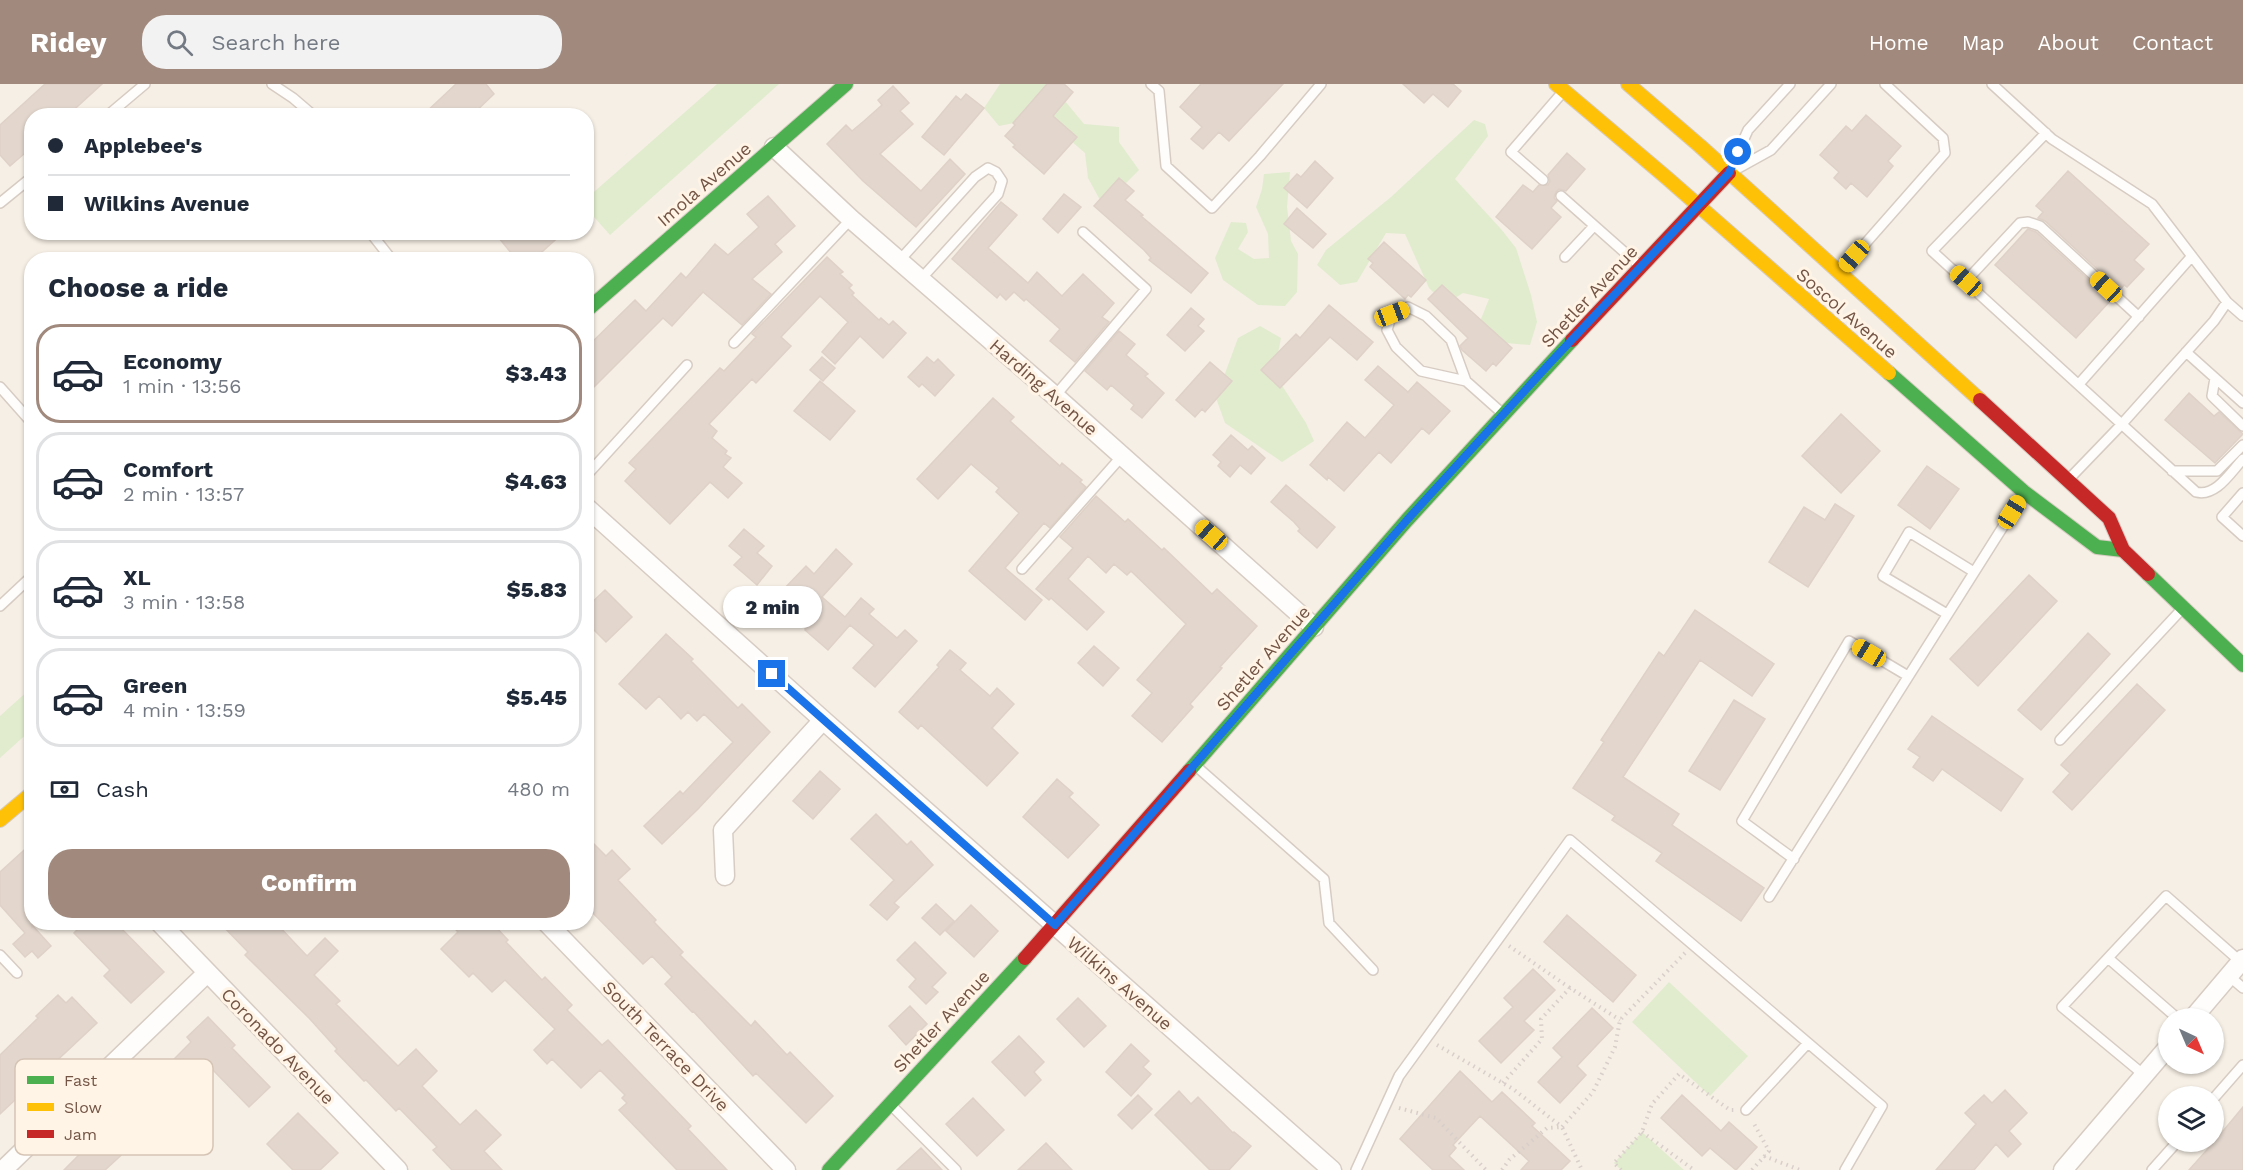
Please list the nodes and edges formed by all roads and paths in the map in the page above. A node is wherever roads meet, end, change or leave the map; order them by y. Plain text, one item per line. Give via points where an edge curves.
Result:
1 (145, 84) edge
2 (272, 84) edge
3 (846, 84) edge
4 (1151, 84) edge
5 (1321, 84) edge
6 (1628, 84) edge
7 (1790, 84) edge
8 (1831, 84) edge
9 (1885, 84) edge
10 (1992, 84) edge
11 (1560, 87) edge
12 (116, 108) edge
13 (304, 108) edge
14 (2046, 133) junction
15 (774, 147) junction
16 (1729, 173) junction
17 (1543, 180) dead end
18 (24, 184) edge
19 (1561, 196) dead end
20 (0, 203) edge
21 (1698, 206) junction
22 (851, 219) junction
23 (1594, 226) junction
24 (1083, 232) dead end
25 (376, 240) edge
26 (386, 252) edge
27 (2192, 256) junction
28 (1565, 257) dead end
29 (899, 261) junction
30 (1641, 267) junction
31 (1839, 274) junction
32 (920, 280) junction
33 (1966, 281) junction
34 (2228, 302) junction
35 (594, 303) edge
36 (2243, 315) edge
37 (2139, 317) junction
38 (734, 343) dead end
39 (2186, 352) junction
40 (687, 365) dead end
41 (2215, 378) junction
42 (1466, 381) junction
43 (2079, 384) junction
44 (0, 387) edge
45 (1055, 396) junction
46 (2243, 403) edge
47 (24, 414) edge
48 (1503, 414) junction
49 (2121, 425) junction
50 (2243, 426) edge
51 (2243, 445) edge
52 (1122, 456) junction
53 (2243, 459) edge
54 (594, 467) edge
55 (2172, 471) junction
56 (2067, 480) junction
57 (2024, 492) junction
58 (2243, 493) edge
59 (594, 514) edge
60 (2243, 536) edge
61 (2123, 550) junction
62 (1022, 569) dead end
63 (1974, 572) junction
64 (24, 584) edge
65 (0, 606) edge
66 (2183, 608) junction
67 (1947, 615) junction
68 (1314, 627) junction
69 (2243, 665) edge
70 (1908, 676) junction
71 (823, 720) junction
72 (2060, 740) dead end
73 (1195, 764) junction
74 (24, 800) edge
75 (0, 820) edge
76 (1794, 859) junction
77 (725, 876) dead end
78 (1769, 897) dead end
79 (1055, 925) junction
80 (167, 930) edge
81 (554, 930) edge
82 (1499, 938) junction
83 (1693, 945) junction
84 (0, 955) edge
85 (2108, 958) junction
86 (1373, 970) dead end
87 (2239, 971) edge
88 (16, 973) dead end
89 (207, 973) junction
90 (1570, 988) junction
91 (2166, 1008) edge
92 (2203, 1008) edge
93 (1620, 1020) junction
94 (1426, 1039) junction
95 (1808, 1043) junction
96 (118, 1059) edge
97 (2158, 1059) edge
98 (2243, 1065) edge
99 (2144, 1075) junction
100 (1503, 1083) junction
101 (2224, 1087) edge
102 (890, 1103) junction
103 (1386, 1104) junction
104 (1746, 1110) junction
105 (1562, 1127) junction
106 (1642, 1132) junction
107 (2167, 1152) edge
108 (19, 1155) edge
109 (1764, 1156) junction
110 (1322, 1167) edge
111 (3, 1170) edge
112 (398, 1170) edge
113 (786, 1170) edge
114 (829, 1170) edge
115 (956, 1170) edge
116 (1356, 1170) edge
117 (1486, 1170) edge
118 (1502, 1170) edge
119 (1582, 1170) edge
120 (1622, 1170) edge
121 (1694, 1170) edge
122 (1752, 1170) edge
123 (1800, 1170) edge
124 (1845, 1170) edge
125 (2063, 1170) edge
126 (2152, 1170) edge

1 - 12 lane
2 - 13 lane
3 - 15 street, Imola Avenue
4 - 5 lane via 1159,91 1166,166 1212,208
6 - 16 street, Soscol Avenue
7 - 16 lane via 1748,130
8 - 16 lane via 1771,150
9 - 31 lane via 1943,138 1945,153
10 - 14 lane
11 - 17 lane via 1511,152
11 - 21 street, Soscol Avenue
14 - 27 lane via 2151,204
14 - 33 lane via 1932,251
15 - 22 street, Harding Avenue
15 - 35 street, Imola Avenue
16 - 21 street, Shetler Avenue
16 - 31 street, Soscol Avenue
18 - 20 lane
19 - 23 lane
21 - 30 street, Shetler Avenue
21 - 57 street, Soscol Avenue
22 - 29 street, Harding Avenue
22 - 38 lane
23 - 28 lane
23 - 30 lane
24 - 45 lane via 1146,289
25 - 26 lane
27 - 34 lane
27 - 37 lane
29 - 32 street, Harding Avenue
29 - 32 lane via 975,177 988,168 996,172 1002,181 998,194
30 - 48 street, Shetler Avenue
31 - 56 street, Soscol Avenue
32 - 45 street, Harding Avenue
33 - 37 lane via 2010,232 2020,223 2028,222 2040,226
33 - 43 lane
34 - 36 lane
34 - 39 lane
37 - 43 lane
39 - 41 lane
39 - 49 lane
40 - 54 lane
41 - 46 lane
41 - 50 lane via 2212,396
42 - 42 lane via 1421,370 1413,363 1396,347 1387,330 1392,314 1408,308 1426,316 1451,340
42 - 48 lane
43 - 49 lane
44 - 47 lane
45 - 52 street, Harding Avenue
48 - 68 street, Shetler Avenue
49 - 55 lane
49 - 56 lane
51 - 55 lane via 2217,471
52 - 62 lane
52 - 68 street, Harding Avenue
53 - 55 lane via 2216,489 2204,494 2196,492
56 - 61 street, Soscol Avenue via 2109,518
57 - 61 street, Soscol Avenue via 2097,547
57 - 63 lane
58 - 60 lane via 2222,517
59 - 71 street, Wilkins Avenue
61 - 66 street, Soscol Avenue
63 - 67 lane
63 - 67 lane via 1910,532 1883,576
64 - 65 lane
66 - 69 street, Soscol Avenue
66 - 72 lane
67 - 70 lane
68 - 73 street, Shetler Avenue
70 - 76 lane
70 - 76 lane via 1849,641 1742,821
71 - 77 street via 723,830
71 - 79 street, Wilkins Avenue
73 - 79 street, Shetler Avenue
73 - 86 lane via 1324,879 1329,923
74 - 75 street
76 - 78 lane
79 - 102 street, Shetler Avenue
79 - 110 street, Wilkins Avenue
80 - 89 street, Coronado Avenue
81 - 113 street, South Terrace Drive
82 - 83 lane via 1570,840
82 - 90 path
82 - 94 lane
83 - 93 path
83 - 95 lane
84 - 88 lane
85 - 87 lane via 2166,896
85 - 91 lane
85 - 99 lane via 2062,1007
87 - 92 street
89 - 96 street
89 - 112 street, Coronado Avenue
90 - 93 path
90 - 100 path via 1541,1019 1542,1039
93 - 105 path via 1615,1047 1593,1092
94 - 100 path
94 - 103 lane via 1399,1076
95 - 104 lane
95 - 124 lane via 1882,1106
97 - 99 street
98 - 101 lane
99 - 125 street
100 - 105 path
102 - 114 street, Shetler Avenue
102 - 115 lane
103 - 116 lane
103 - 117 path via 1436,1118
104 - 106 path via 1730,1110 1679,1074 1652,1104
104 - 109 path via 1769,1150
105 - 118 path via 1547,1128
105 - 119 path
106 - 120 path via 1614,1163
106 - 121 path
107 - 126 lane
108 - 111 street
109 - 122 path
109 - 123 path

